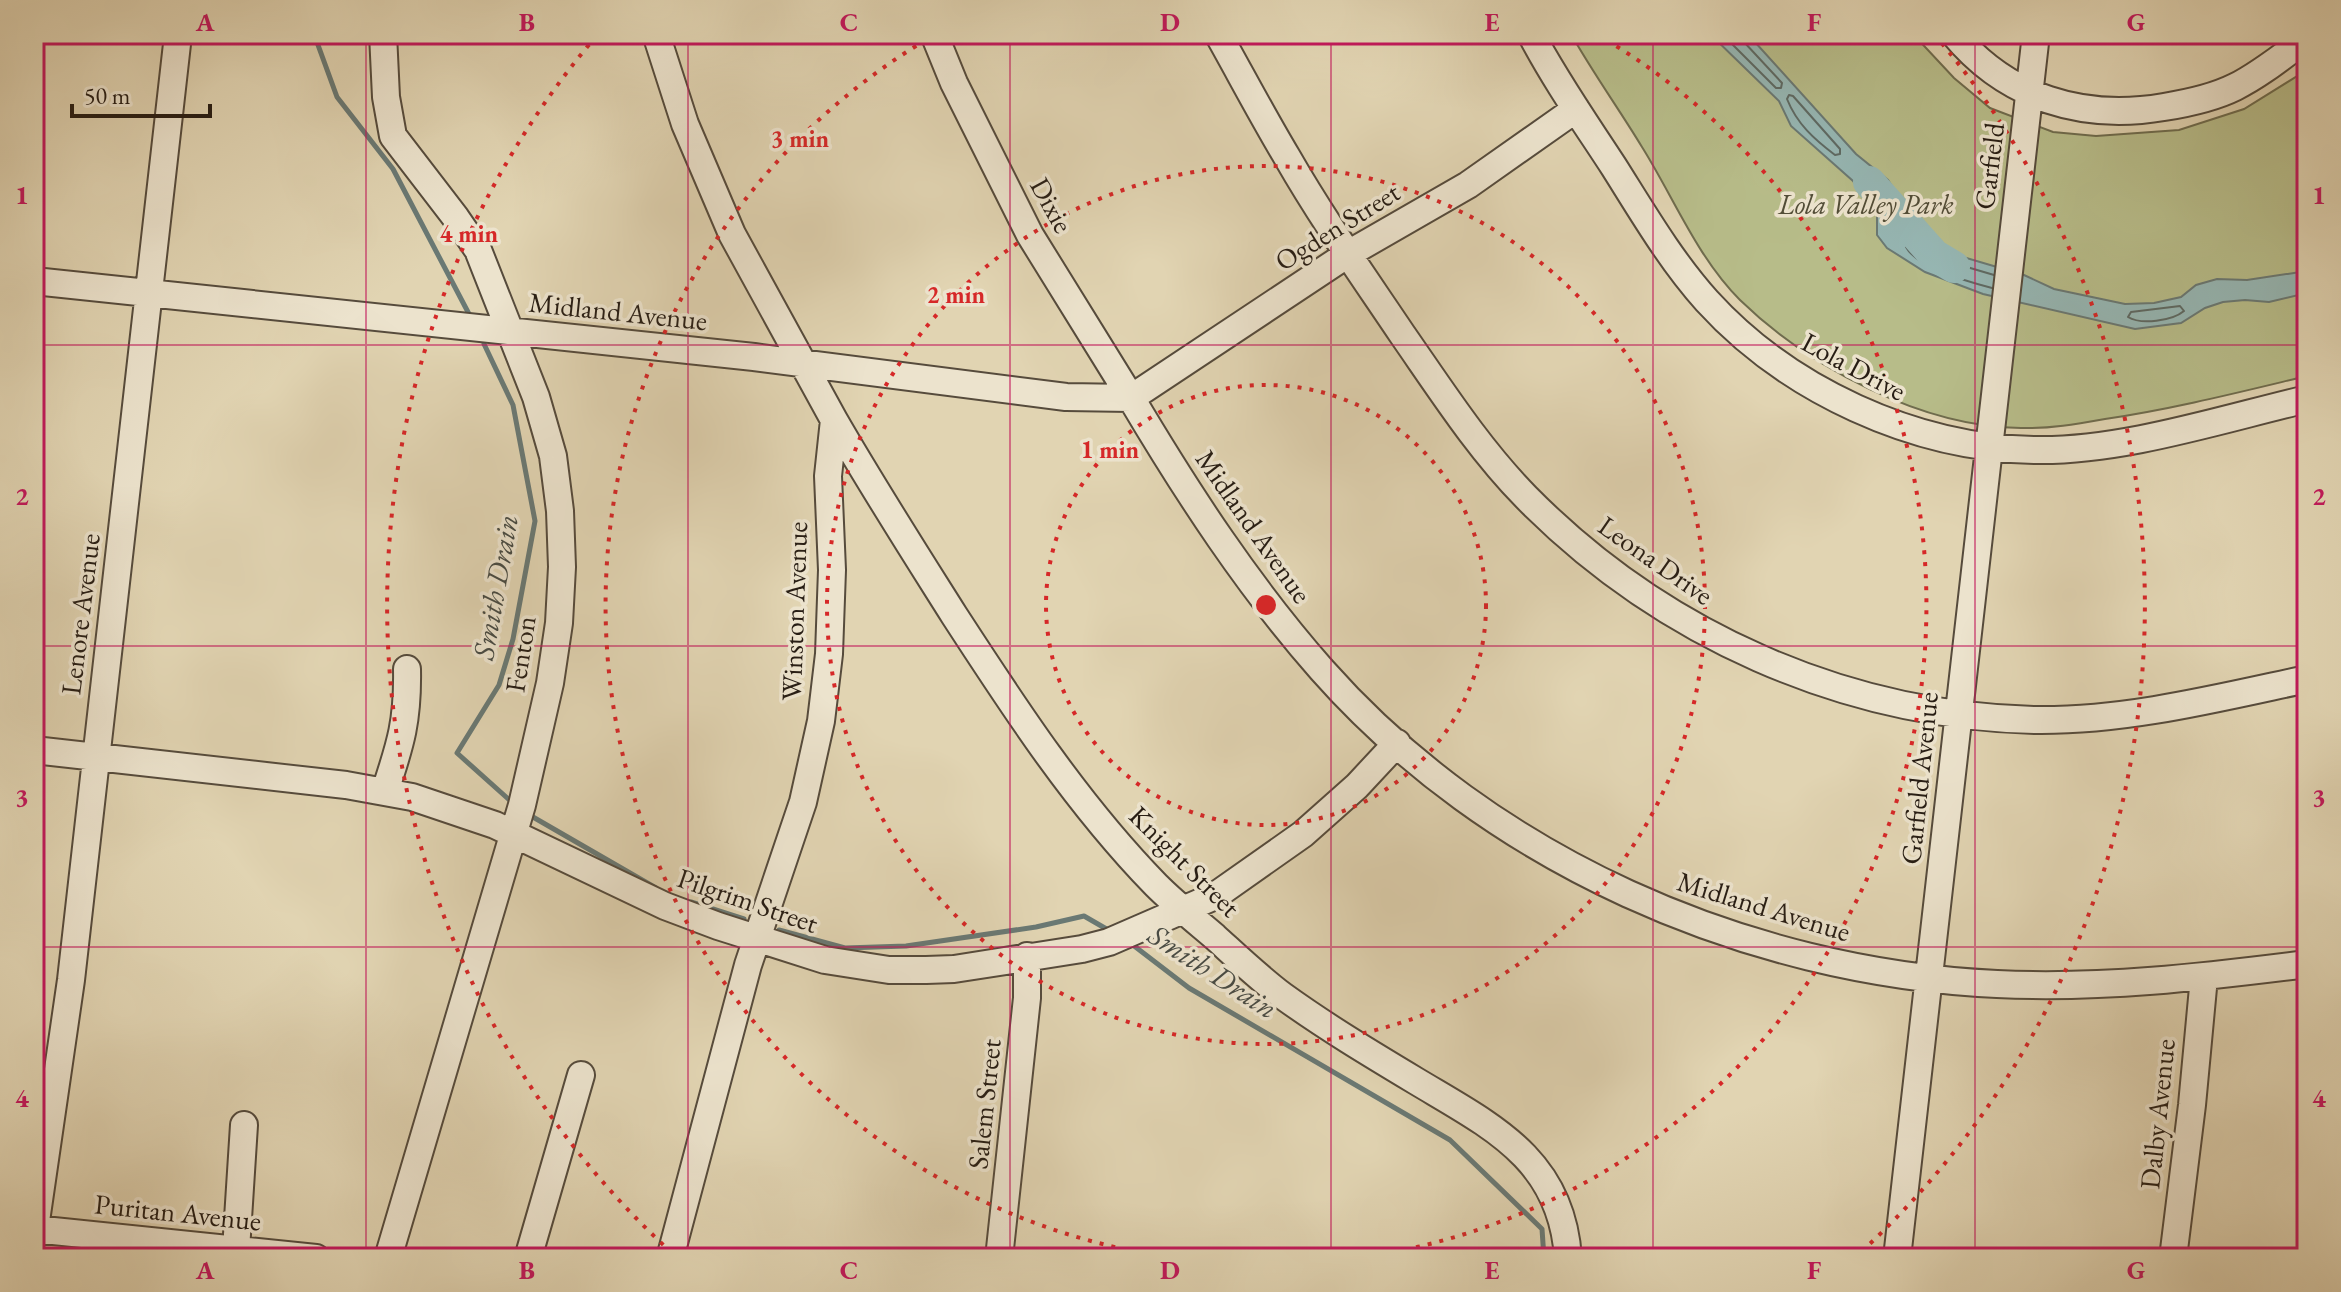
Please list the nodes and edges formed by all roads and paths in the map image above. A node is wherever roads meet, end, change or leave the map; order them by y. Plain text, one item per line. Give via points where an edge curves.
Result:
1 (383, 34) edge
2 (656, 34) edge
3 (934, 34) edge
4 (1218, 34) edge
5 (1531, 34) edge
6 (1954, 34) edge
7 (2036, 34) edge
8 (2307, 38) edge
9 (177, 44) dead end
10 (2029, 94) junction
11 (1576, 109) junction
12 (1348, 254) junction
13 (34, 281) edge
14 (150, 294) junction
15 (2005, 305) joint
16 (512, 332) junction
17 (802, 364) junction
18 (1131, 398) junction
19 (2307, 399) edge
20 (834, 420) junction
21 (1990, 448) junction
22 (407, 669) dead end
23 (2307, 679) edge
24 (1959, 713) junction
25 (1397, 743) junction
26 (34, 750) edge
27 (95, 757) junction
28 (385, 791) junction
29 (513, 835) junction
30 (1182, 910) junction
31 (756, 939) junction
32 (1027, 956) junction
33 (2307, 964) edge
34 (2204, 977) junction
35 (1929, 979) junction
36 (581, 1075) dead end
37 (244, 1125) dead end
38 (34, 1231) edge
39 (236, 1250) junction
40 (316, 1258) edge
41 (388, 1258) edge
42 (528, 1258) edge
43 (670, 1258) edge
44 (999, 1258) edge
45 (1568, 1258) edge
46 (1897, 1258) edge
47 (2173, 1258) edge

1 - 16 street, Fenton via 393,136 478,250
2 - 17 street via 701,166
3 - 18 street, Dixie via 1030,235
4 - 12 street, Leona Drive
5 - 11 street, Lola Drive
6 - 10 street via 1983,64
7 - 10 street, Garfield
8 - 10 street via 2243,83 2186,103 2097,112
9 - 14 street, Lenore Avenue
10 - 15 street, Garfield
11 - 12 street, Ogden Street via 1468,185
11 - 21 street, Lola Drive via 1677,265 1747,339 1800,376 1873,415 1932,437
12 - 18 street, Ogden Street
12 - 24 street, Leona Drive via 1488,454 1549,520 1616,577 1692,626 1784,670 1881,700
13 - 14 street, Midland Avenue
14 - 16 street, Midland Avenue
14 - 27 street, Lenore Avenue
15 - 21 street, Garfield Avenue
16 - 17 street, Midland Avenue
16 - 29 street, Fenton via 553,456 562,567 550,683
17 - 18 street, Midland Avenue via 1066,397
17 - 20 street
18 - 25 street, Midland Avenue via 1255,589 1323,670
19 - 21 street, Lola Drive via 2128,440 2037,450
20 - 30 street, Knight Street via 1017,712 1088,806
20 - 31 street, Winston Avenue via 828,476 830,640 821,721 803,802
21 - 24 street, Garfield Avenue
22 - 28 street via 407,719
23 - 24 street, Leona Drive via 2100,717 2037,720
24 - 35 street, Garfield Avenue
25 - 30 street, Pilgrim Street via 1303,834 1215,896
25 - 35 street, Midland Avenue via 1462,796 1523,836 1658,907 1796,955
26 - 27 street, Pilgrim Street
27 - 28 street, Pilgrim Street
27 - 38 street, Lenore Avenue via 71,980
28 - 29 street, Pilgrim Street
29 - 31 street, Pilgrim Street via 665,906
29 - 41 street, Fenton
30 - 32 street, Pilgrim Street via 1109,942
30 - 45 street, Knight Street via 1283,996 1514,1143 1558,1204
31 - 32 street, Pilgrim Street via 825,960 889,970 954,969
31 - 43 street, Winston Avenue
32 - 44 street, Salem Street
33 - 34 street, Midland Avenue
34 - 35 street, Midland Avenue via 2067,986
34 - 47 street, Dalby Avenue
35 - 46 street, Garfield Avenue
36 - 42 street
37 - 39 street
38 - 39 street, Puritan Avenue
39 - 40 street, Puritan Avenue

